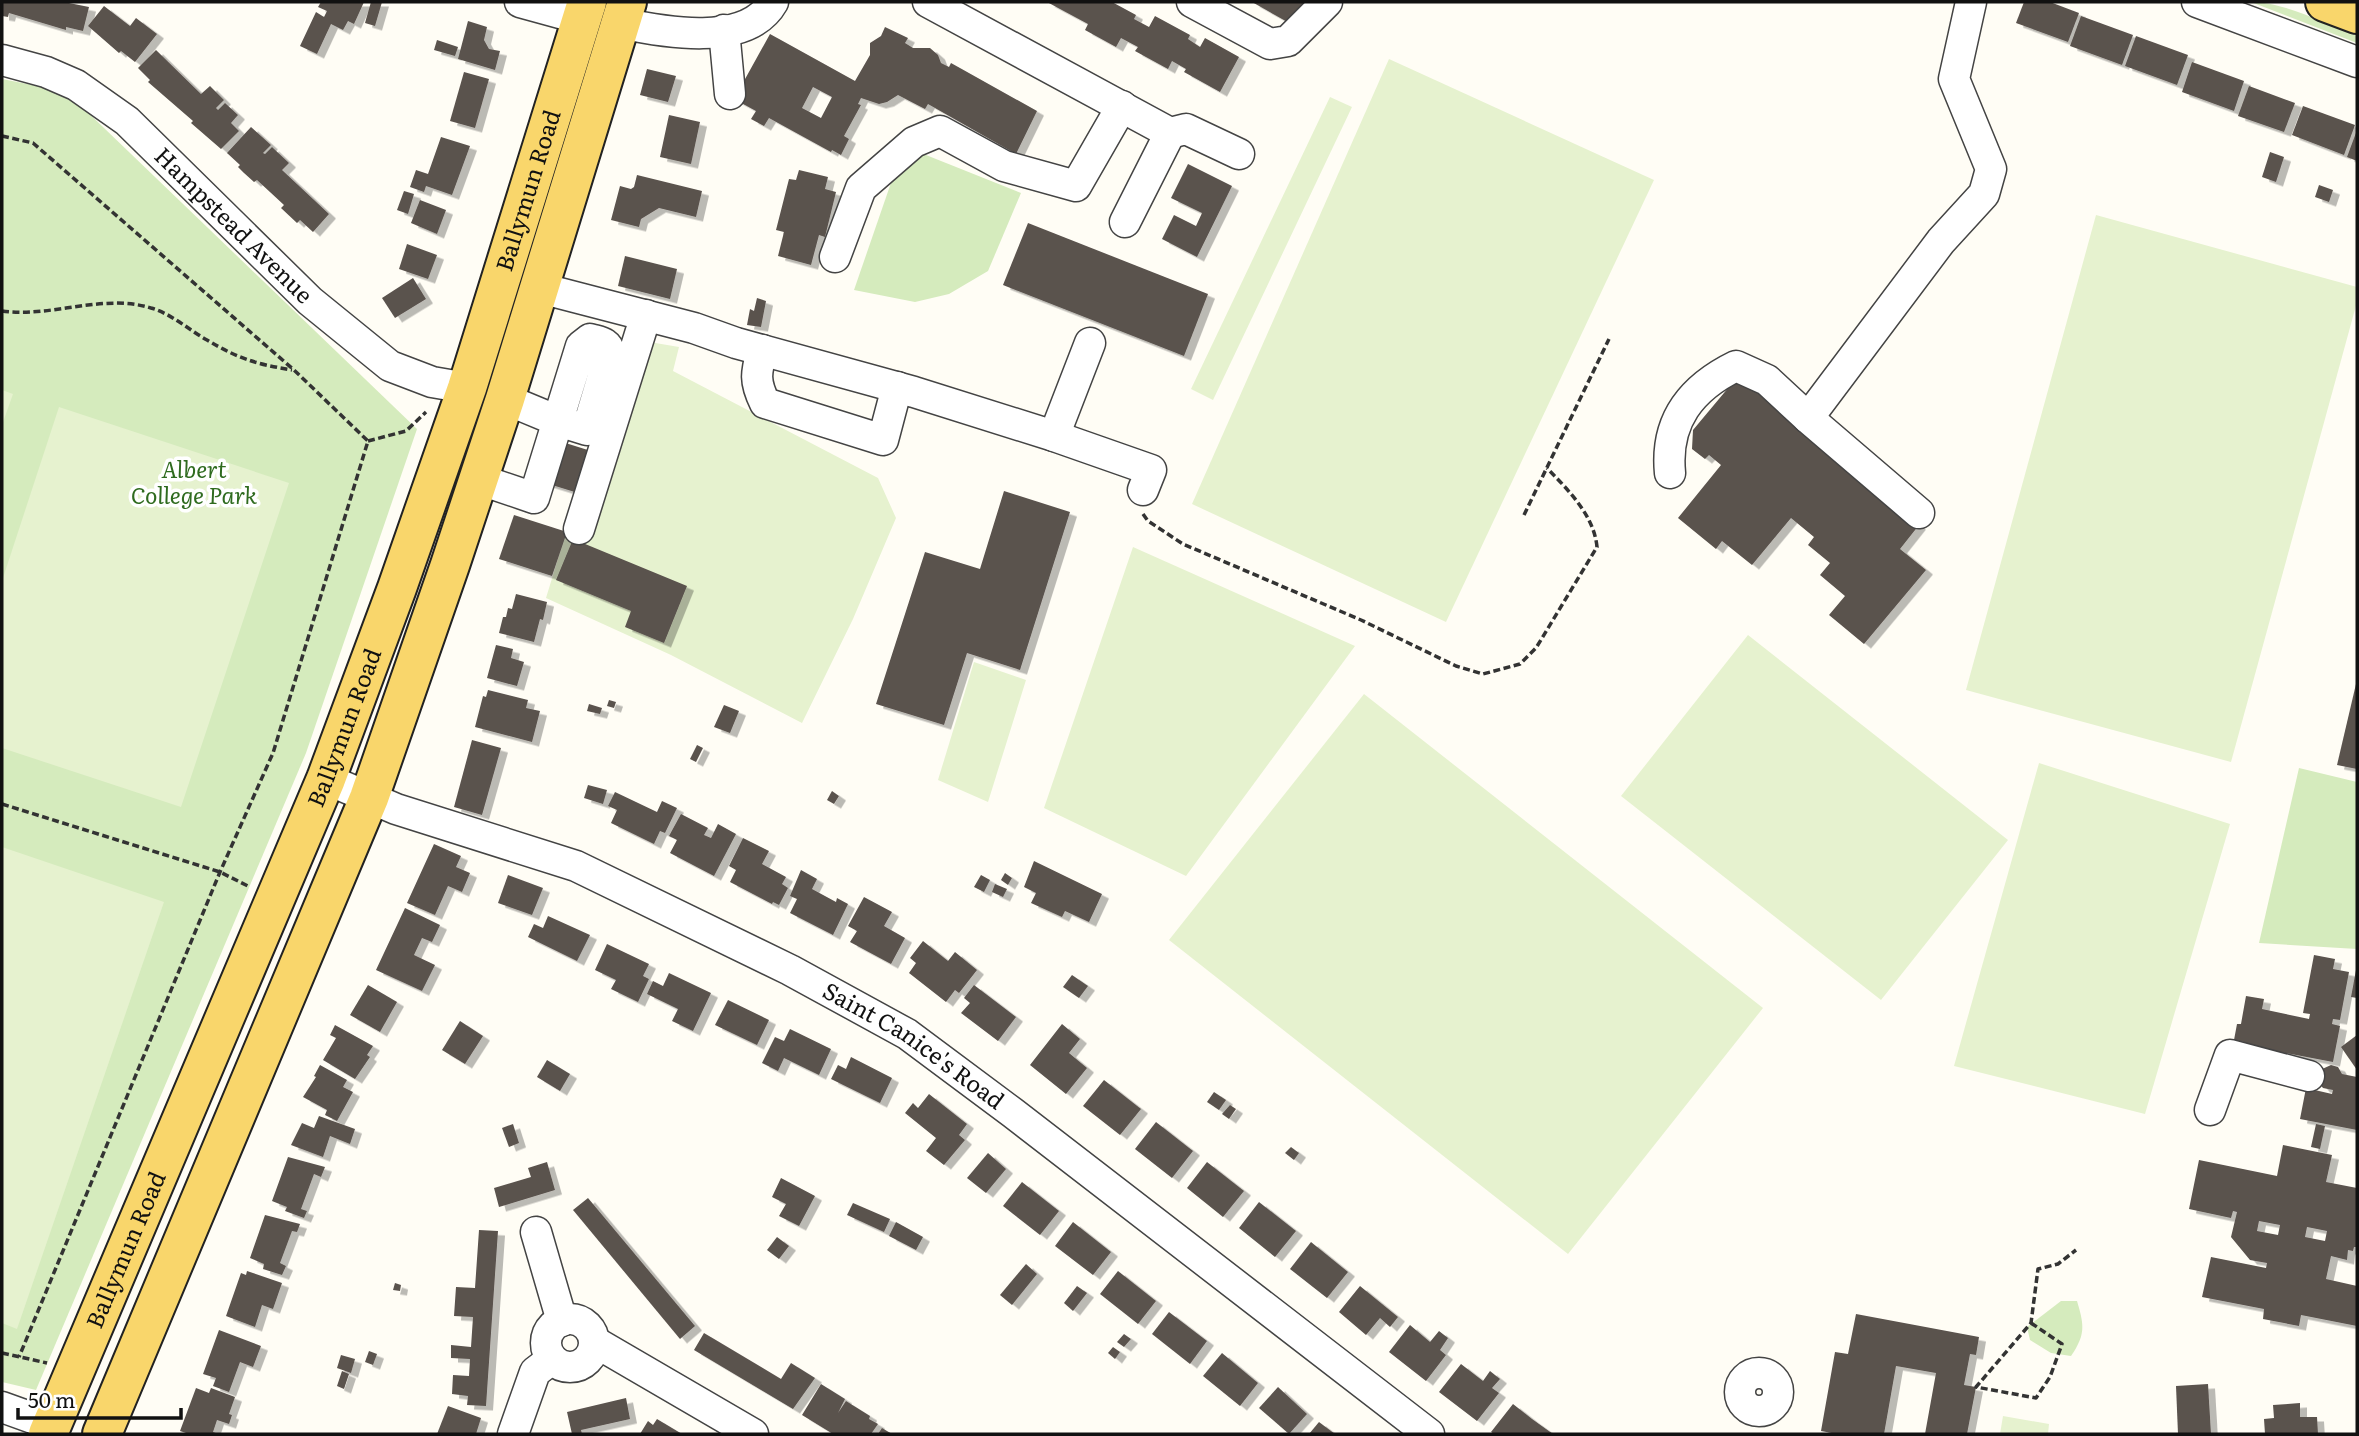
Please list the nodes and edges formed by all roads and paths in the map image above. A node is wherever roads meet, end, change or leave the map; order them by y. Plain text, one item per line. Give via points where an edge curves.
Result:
1 (773, 2) edge
2 (1192, 2) edge
3 (1327, 2) edge
4 (1971, 2) edge
5 (2197, 2) edge
6 (2325, 2) edge
7 (935, 3) edge
8 (528, 4) edge
9 (585, 10) edge
10 (624, 12) edge
11 (2357, 14) edge
12 (724, 30) junction
13 (2, 60) edge
14 (2357, 62) edge
15 (730, 94) dead end
16 (1122, 106) junction
17 (1170, 133) junction
18 (2, 136) edge
19 (1239, 154) dead end
20 (1125, 222) dead end
21 (835, 257) dead end
22 (540, 288) junction
23 (2, 312) edge
24 (646, 315) junction
25 (1609, 339) dead end
26 (1090, 343) dead end
27 (762, 350) junction
28 (294, 370) junction
29 (897, 387) junction
30 (467, 388) junction
31 (505, 400) junction
32 (428, 411) dead end
33 (1808, 418) junction
34 (1054, 436) junction
35 (368, 441) junction
36 (1547, 468) junction
37 (1670, 473) dead end
38 (478, 479) junction
39 (1143, 490) joint
40 (1919, 513) dead end
41 (1524, 515) dead end
42 (579, 529) dead end
43 (326, 779) junction
44 (369, 798) junction
45 (2, 804) edge
46 (220, 872) junction
47 (253, 888) dead end
48 (2309, 1076) dead end
49 (2210, 1110) dead end
50 (536, 1233) dead end
51 (2076, 1250) dead end
52 (562, 1321) junction
53 (2031, 1324) junction
54 (595, 1342) junction
55 (2, 1353) edge
56 (19, 1357) junction
57 (552, 1359) junction
58 (54, 1365) dead end
59 (2, 1407) edge
60 (50, 1429) edge
61 (102, 1434) edge
62 (513, 1434) edge
63 (753, 1434) edge
64 (1429, 1434) edge

1 - 12 street via 760,19
2 - 3 street via 1270,44 1288,41
4 - 33 street via 1954,79 1991,169 1984,194 1941,241
5 - 14 street
6 - 11 main road
7 - 16 street
8 - 9 street
9 - 30 main road, Ballymun Road
10 - 12 street via 665,32
10 - 22 main road, Ballymun Road
12 - 15 street
13 - 30 street, Hampstead Avenue via 76,85 127,121 310,301 390,366 432,382
16 - 17 street
16 - 21 street via 1076,186 1004,166 940,131 914,142 861,188
17 - 19 street via 1186,129
17 - 20 street
18 - 28 path via 33,143
22 - 24 street
22 - 31 main road, Ballymun Road
23 - 28 path via 39,313 116,303 151,308 239,358
24 - 27 street
24 - 42 street
25 - 36 path
26 - 34 street
27 - 29 street
27 - 29 street via 756,385 765,403 883,440
28 - 35 path
29 - 34 street
30 - 31 main road
30 - 43 main road, Ballymun Road
31 - 38 main road, Ballymun Road
31 - 38 street via 558,421 534,498
32 - 35 path via 406,431
33 - 37 street via 1767,380 1736,366 1712,378 1690,398 1676,422 1668,453
33 - 40 street
34 - 39 street via 1151,470
35 - 46 path via 273,753
36 - 39 path via 1575,498 1595,532 1597,547 1536,648 1520,664 1483,674 1183,544 1148,521 1142,512
36 - 41 path
38 - 44 main road, Ballymun Road
43 - 44 street, Saint Canice's Road
43 - 60 main road, Ballymun Road
44 - 61 main road, Ballymun Road
44 - 64 street, Saint Canice's Road via 576,866 790,970 907,1034
45 - 46 path
46 - 47 path
46 - 56 path
48 - 49 street via 2230,1055
50 - 52 street
51 - 53 path via 2057,1264 2038,1269
52 - 54 street via 586,1324
52 - 57 street via 547,1337
53 - 53 path via 2062,1344 2050,1377 2036,1398 1976,1387
54 - 57 street via 583,1364 564,1367
54 - 63 street
55 - 56 path
56 - 58 path
57 - 62 street via 535,1372
59 - 60 street

